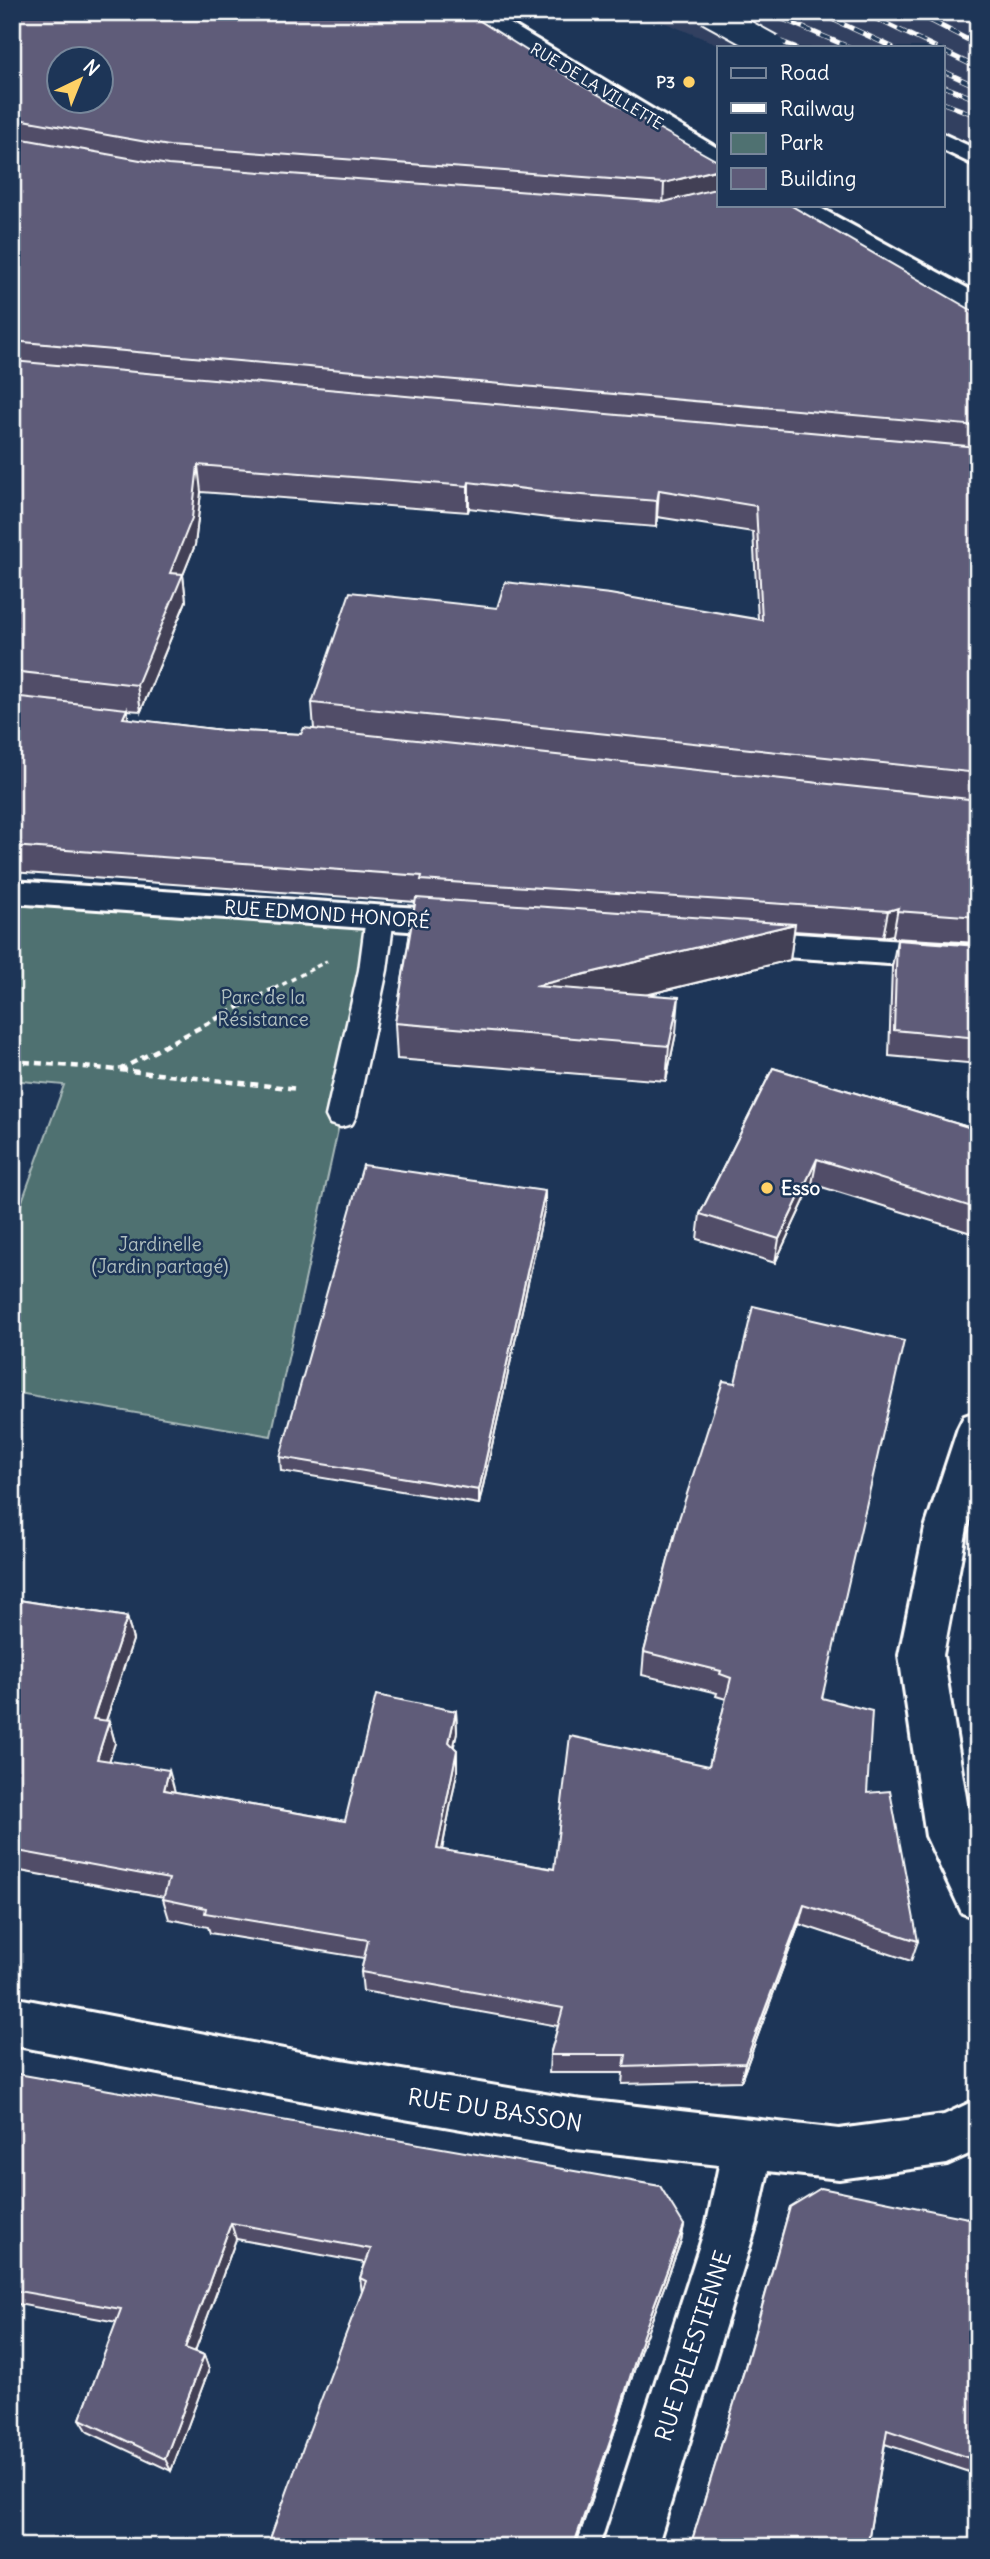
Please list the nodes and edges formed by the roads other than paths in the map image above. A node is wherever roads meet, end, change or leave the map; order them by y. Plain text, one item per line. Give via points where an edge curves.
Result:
1 (475, 12) edge
2 (708, 12) edge
3 (770, 46) edge
4 (944, 142) edge
5 (717, 158) edge
6 (978, 160) edge
7 (799, 206) edge
8 (978, 306) edge
9 (12, 892) edge
10 (491, 925) edge
11 (379, 926) junction
12 (714, 940) edge
13 (978, 958) edge
14 (343, 1105) road end
15 (978, 1428) edge
16 (978, 1898) edge
17 (12, 2021) edge
18 (978, 2124) edge
19 (748, 2144) junction
20 (629, 2547) edge

1 - 5 main road, RUE DE LA VILLETTE
2 - 3 main road, bridge
4 - 6 main road
7 - 8 main road
9 - 11 main road, RUE EDMOND HONORÉ
10 - 11 main road, RUE EDMOND HONORÉ
11 - 14 lane
12 - 13 main road
15 - 16 main road via 946,1528 921,1655 948,1836
17 - 19 main road, RUE DU BASSON via 575,2124
18 - 19 main road, RUE DU BASSON via 947,2139 839,2154
19 - 20 main road, RUE DELESTIENNE via 732,2223

